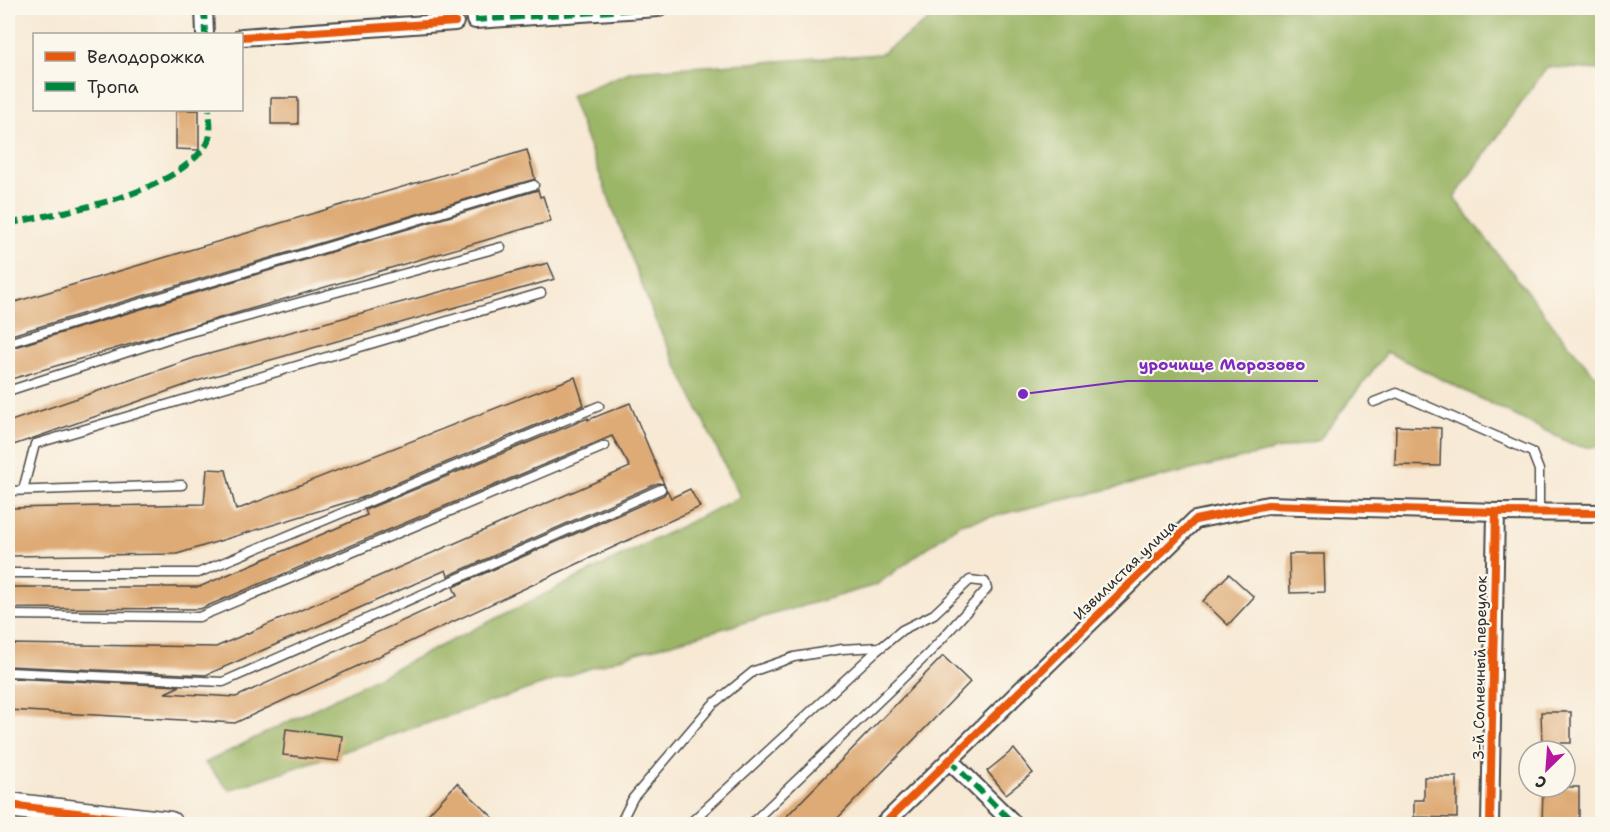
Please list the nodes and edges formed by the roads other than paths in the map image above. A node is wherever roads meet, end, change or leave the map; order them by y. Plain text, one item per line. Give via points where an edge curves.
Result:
1 (204, 8) edge
2 (658, 8) edge
3 (624, 9) edge
4 (476, 20) dead end
5 (455, 22) dead end
6 (205, 33) edge
7 (243, 37) edge
8 (534, 185) dead end
9 (501, 247) dead end
10 (541, 293) dead end
11 (8, 343) edge
12 (8, 391) edge
13 (1374, 402) dead end
14 (599, 406) dead end
15 (605, 446) dead end
16 (182, 484) dead end
17 (661, 489) dead end
18 (23, 490) junction
19 (8, 491) edge
20 (1539, 511) junction
21 (1496, 512) junction
22 (1602, 513) edge
23 (8, 573) edge
24 (8, 615) edge
25 (880, 647) junction
26 (8, 672) edge
27 (950, 760) junction
28 (8, 805) edge
29 (170, 825) edge
30 (620, 825) edge
31 (689, 825) edge
32 (751, 825) edge
33 (884, 825) edge
34 (1014, 825) edge
35 (1490, 825) edge

1 - 6 street
2 - 3 street
3 - 4 street
5 - 7 street
8 - 11 lane
9 - 12 lane via 180,335
10 - 18 lane via 35,444
13 - 20 lane via 1397,393 1532,452 1539,470
14 - 23 lane via 198,573
15 - 24 lane via 199,617
16 - 18 lane
17 - 26 lane via 222,682
18 - 19 lane
20 - 21 street, Извилистая улица
20 - 22 street, Извилистая улица
21 - 27 street, Извилистая улица via 1268,505 1195,520
21 - 35 street, 3-й Солнечный переулок
25 - 30 lane via 794,657 754,671 713,704 633,798
25 - 31 lane
25 - 32 lane via 933,614 970,580 985,582 987,589 929,653
27 - 33 street, Извилистая улица
27 - 34 street
28 - 29 street

